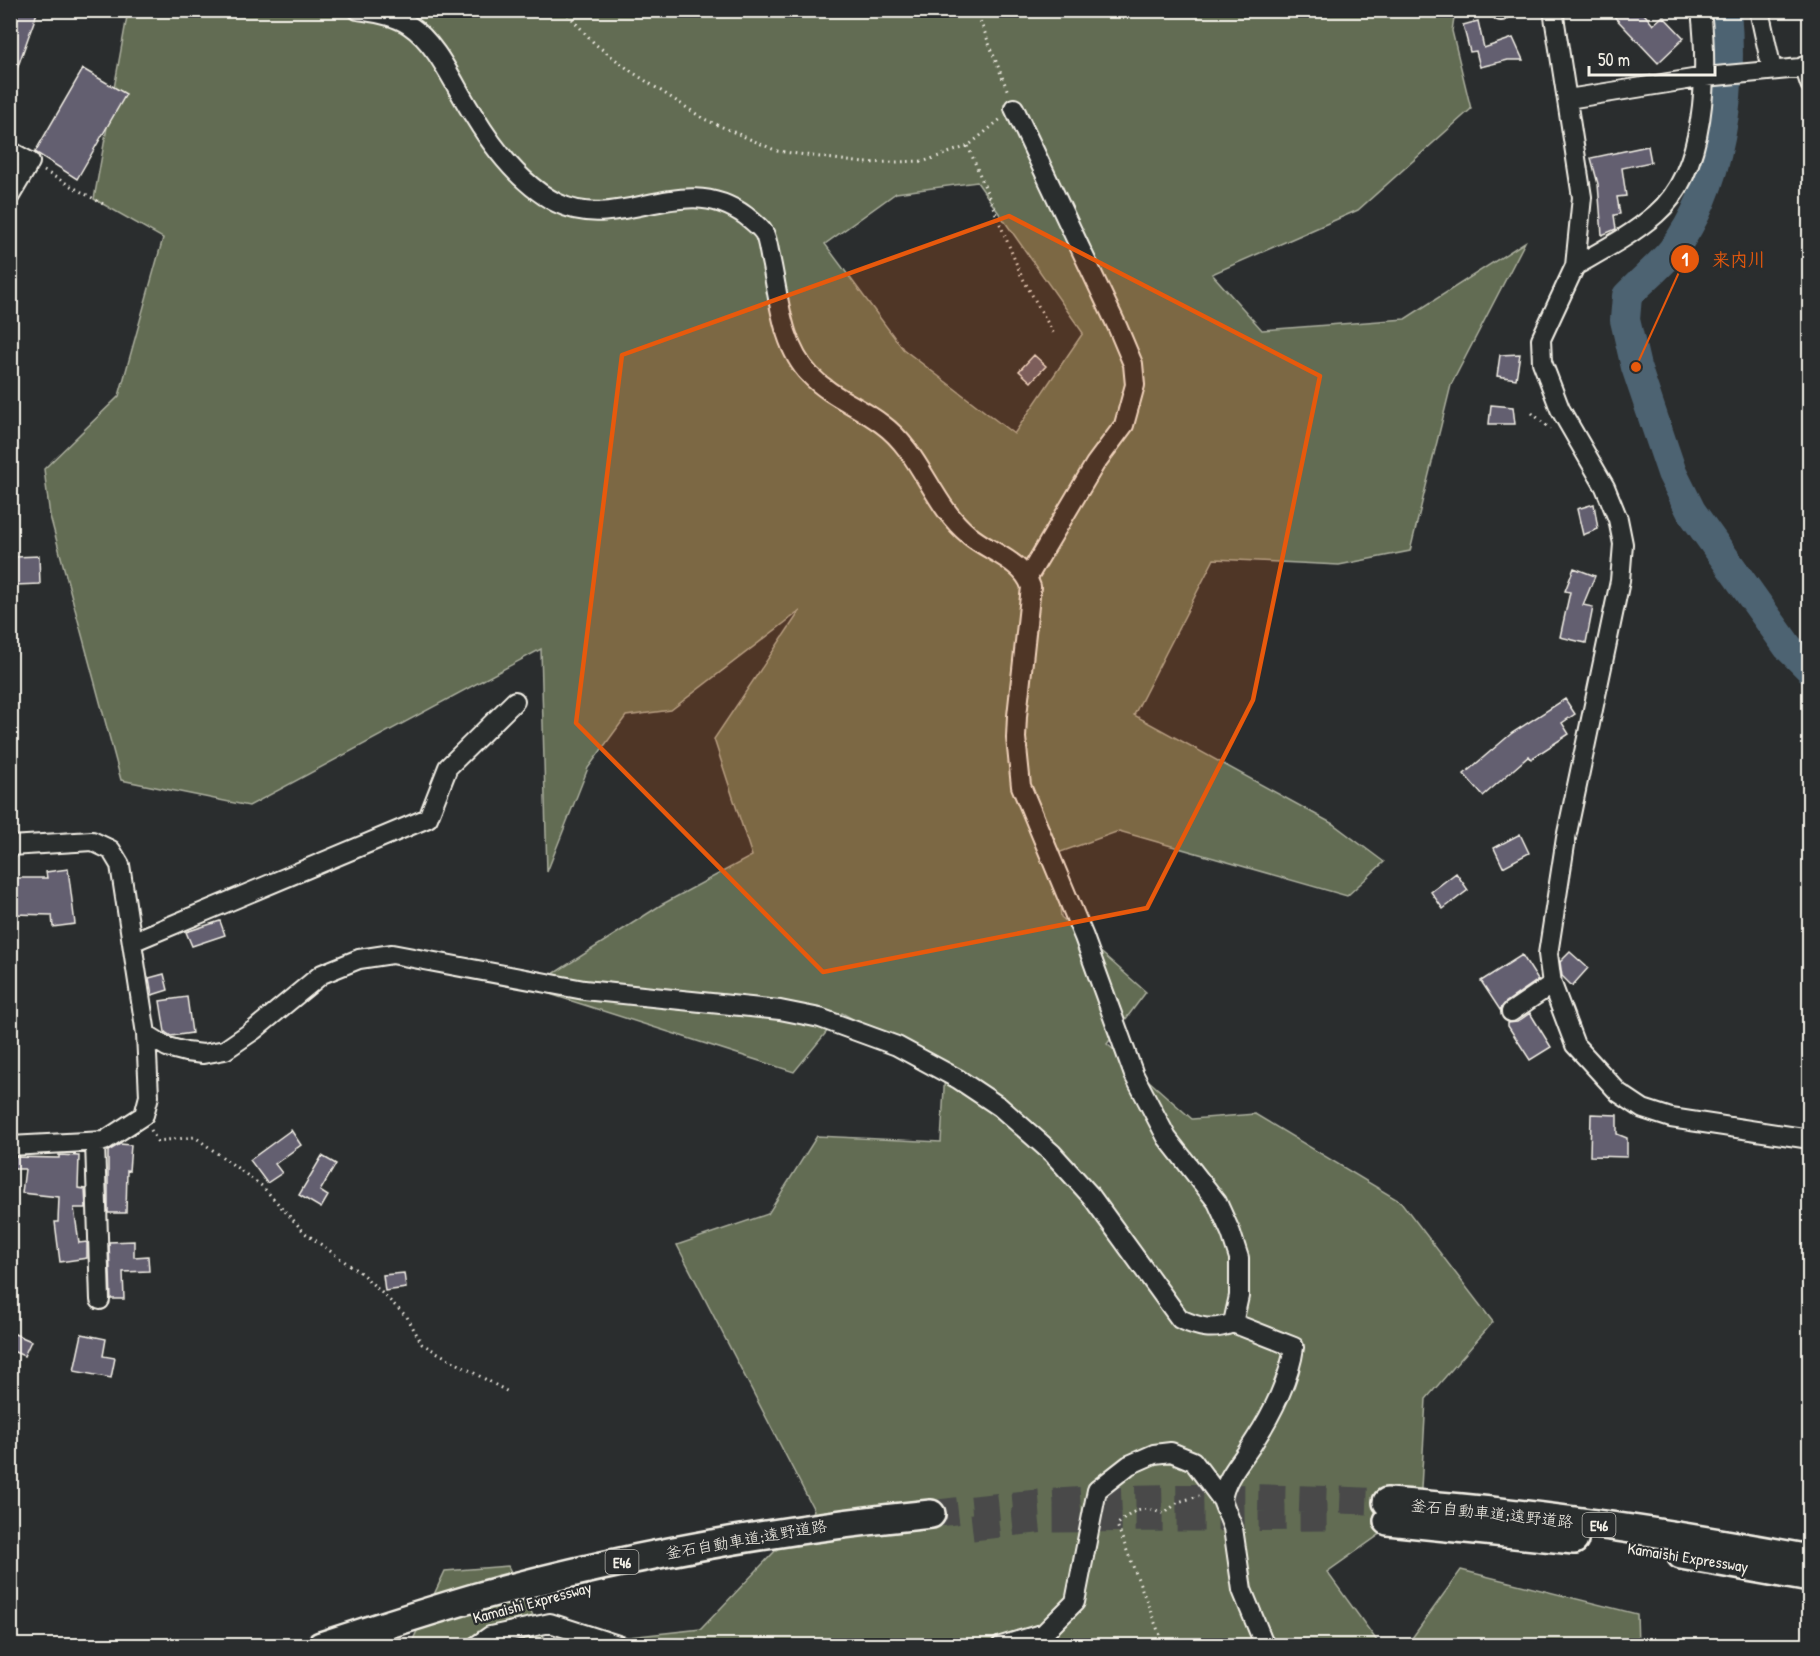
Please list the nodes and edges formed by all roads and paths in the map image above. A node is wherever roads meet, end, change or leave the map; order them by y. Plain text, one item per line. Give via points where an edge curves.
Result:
1 (358, 10) edge
2 (564, 10) edge
3 (976, 10) edge
4 (1553, 10) edge
5 (1701, 10) edge
6 (1759, 10) edge
7 (1807, 67) edge
8 (1772, 70) junction
9 (1705, 77) junction
10 (1809, 84) edge
11 (1568, 99) junction
12 (1014, 108) junction
13 (968, 146) junction
14 (10, 151) edge
15 (30, 162) junction
16 (10, 196) edge
17 (105, 205) dead end
18 (1575, 266) junction
19 (1055, 336) dead end
20 (1028, 578) junction
21 (515, 701) dead end
22 (10, 846) edge
23 (132, 942) junction
24 (1552, 984) junction
25 (1511, 1012) dead end
26 (146, 1034) junction
27 (144, 1115) junction
28 (1809, 1139) edge
29 (95, 1142) junction
30 (10, 1146) edge
31 (100, 1300) dead end
32 (1233, 1323) junction
33 (510, 1393) dead end
34 (1222, 1500) junction
35 (1387, 1512) joint
36 (932, 1522) joint
37 (1809, 1559) edge
38 (1809, 1578) edge
39 (321, 1646) edge
40 (382, 1646) edge
41 (476, 1646) edge
42 (621, 1646) edge
43 (1000, 1646) edge
44 (1164, 1646) edge
45 (1265, 1646) edge

1 - 20 street via 388,15 411,26 443,62 474,117 503,156 534,188 558,204 610,212 689,196 704,197 746,216 764,234 788,337 809,375 835,396 884,424 917,462 942,503 968,534
2 - 13 path via 595,44 632,72 704,119 777,151 863,163 925,161
3 - 12 path
4 - 11 street
5 - 9 street
6 - 8 street
7 - 8 street
7 - 10 street
8 - 9 street
9 - 11 street
9 - 18 street via 1696,146 1676,190 1658,213
11 - 18 street via 1582,197
12 - 13 path
12 - 20 street via 1117,326 1133,364 1135,385 1124,425 1095,464
13 - 19 path via 1021,275
14 - 15 street
15 - 16 street
15 - 17 path
18 - 24 street via 1541,339 1542,362 1560,409 1609,497 1623,544 1620,581 1566,838 1548,954
20 - 32 street via 1031,587 1016,738 1021,786 1084,937 1134,1075 1167,1138 1217,1202 1231,1233 1239,1258 1239,1296
21 - 23 street via 448,767 428,818
22 - 23 street via 92,841 111,850 120,865
23 - 26 street
24 - 25 street
24 - 28 street via 1575,1045 1618,1093 1643,1109 1671,1118
26 - 27 street via 149,1096
26 - 32 street via 167,1047 186,1052 225,1050 322,974 358,959 392,954 584,990 780,1010 820,1018 897,1046 1000,1107 1052,1153 1091,1196 1180,1318 1201,1329 1219,1329
27 - 29 street via 104,1142
27 - 33 path via 157,1141 195,1137 221,1154 262,1186 305,1233 370,1281 407,1317 422,1344
29 - 30 street
29 - 31 street
32 - 34 street via 1294,1347 1293,1359 1275,1401 1257,1437 1224,1485
34 - 43 street via 1186,1456 1171,1452 1154,1454 1129,1466 1097,1490 1075,1602 1044,1633
34 - 44 path via 1200,1495 1187,1497 1164,1514 1137,1509 1117,1525
34 - 45 street via 1233,1528 1242,1590
35 - 37 highway, 釜石自動車道;遠野道路 / E46 via 1482,1509
35 - 38 highway, Kamaishi Expressway / E46 via 1670,1553
36 - 39 highway, 釜石自動車道;遠野道路 / E46 via 838,1523 636,1558 477,1597
36 - 40 highway, Kamaishi Expressway / E46 via 652,1573 550,1596
41 - 42 street via 490,1636 550,1623

